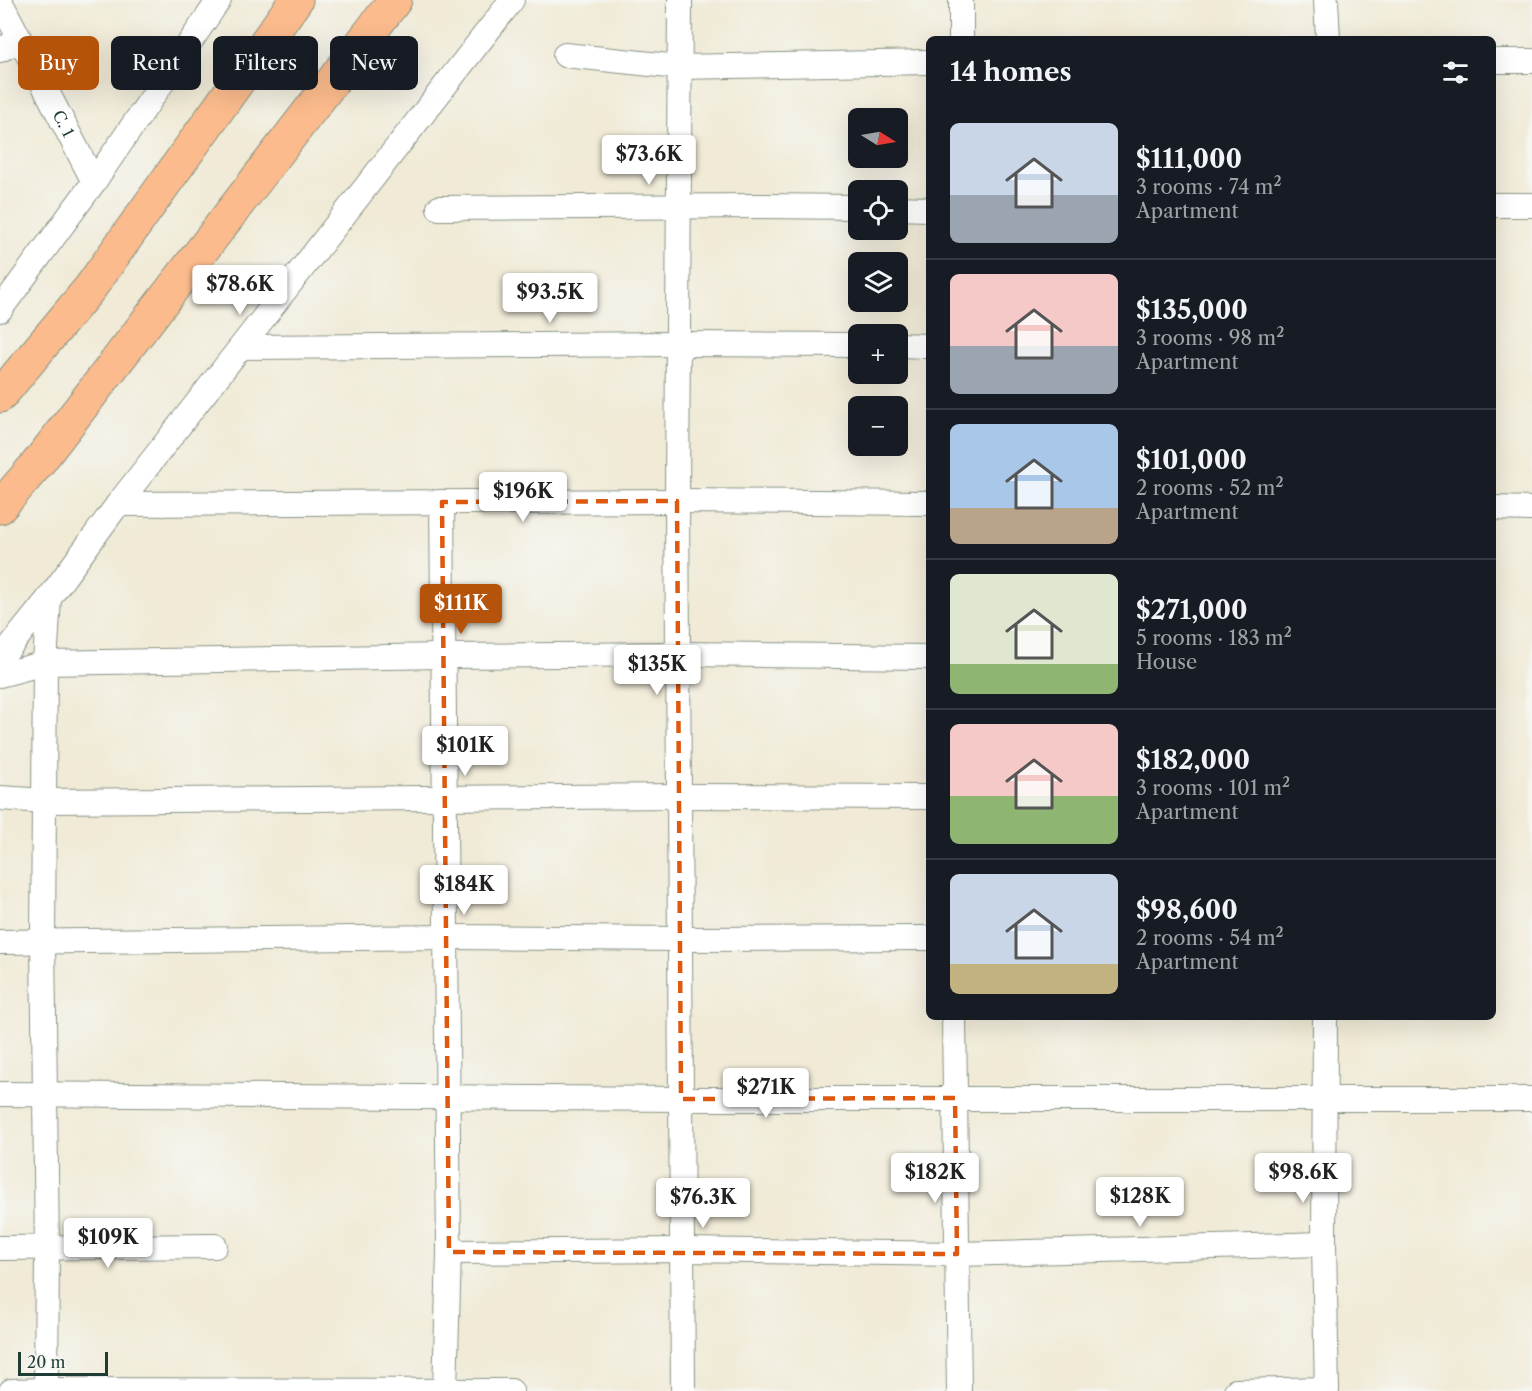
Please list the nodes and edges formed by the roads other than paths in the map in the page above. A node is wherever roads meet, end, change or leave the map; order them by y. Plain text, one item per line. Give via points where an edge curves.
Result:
1 (0, 0) edge
2 (219, 0) edge
3 (296, 0) edge
4 (395, 0) edge
5 (512, 0) edge
6 (680, 0) edge
7 (961, 0) edge
8 (1326, 0) edge
9 (961, 36) edge
10 (1328, 36) edge
11 (10, 45) edge
12 (565, 55) dead end
13 (1496, 61) edge
14 (1532, 61) edge
15 (926, 62) edge
16 (680, 67) junction
17 (94, 182) junction
18 (1496, 205) edge
19 (1532, 205) edge
20 (439, 207) dead end
21 (679, 207) junction
22 (848, 207) edge
23 (908, 208) edge
24 (926, 209) edge
25 (0, 310) edge
26 (678, 344) junction
27 (848, 345) edge
28 (908, 345) edge
29 (926, 346) edge
30 (243, 347) junction
31 (0, 396) edge
32 (677, 501) junction
33 (442, 502) junction
34 (926, 503) edge
35 (118, 504) junction
36 (0, 507) edge
37 (1496, 508) edge
38 (1532, 509) edge
39 (49, 598) junction
40 (678, 654) junction
41 (444, 656) junction
42 (926, 657) edge
43 (0, 659) edge
44 (45, 663) junction
45 (0, 675) edge
46 (678, 796) junction
47 (926, 797) edge
48 (0, 798) edge
49 (445, 798) junction
50 (45, 801) junction
51 (446, 937) junction
52 (926, 938) edge
53 (680, 939) junction
54 (0, 942) edge
55 (44, 942) junction
56 (954, 1020) edge
57 (1324, 1020) edge
58 (0, 1094) edge
59 (44, 1094) junction
60 (447, 1097) junction
61 (954, 1098) junction
62 (681, 1099) junction
63 (1325, 1099) junction
64 (1532, 1099) edge
65 (1324, 1244) junction
66 (215, 1246) dead end
67 (0, 1248) edge
68 (47, 1249) junction
69 (682, 1250) junction
70 (449, 1252) junction
71 (957, 1254) junction
72 (46, 1390) edge
73 (1327, 1390) edge
74 (11, 1391) edge
75 (445, 1391) edge
76 (511, 1391) edge
77 (683, 1391) edge
78 (959, 1391) edge
79 (1236, 1391) edge

1 - 11 street, C. 1
2 - 17 street
3 - 31 main road via 90,288
4 - 36 main road
5 - 30 street
6 - 16 street
7 - 9 street
8 - 10 street
11 - 17 street, C. 1
12 - 16 street
13 - 14 street
15 - 16 street
16 - 21 street
17 - 25 street
18 - 19 street
20 - 21 street
21 - 22 street
21 - 26 street
23 - 24 street
26 - 27 street
26 - 30 street
26 - 32 street
28 - 29 street
30 - 35 street
32 - 33 street
32 - 34 street
32 - 40 street
33 - 35 street
33 - 41 street
35 - 39 street
37 - 38 street
39 - 43 street
39 - 44 street
40 - 41 street
40 - 42 street
40 - 46 street
41 - 44 street
41 - 49 street
44 - 45 street
44 - 50 street
46 - 47 street
46 - 49 street
46 - 53 street
48 - 50 street
49 - 50 street
49 - 51 street
50 - 55 street
51 - 53 street
51 - 55 street
51 - 60 street
52 - 53 street
53 - 62 street
54 - 55 street
55 - 59 street
56 - 61 street
57 - 63 street
58 - 59 street
59 - 60 street
59 - 68 street
60 - 62 street
60 - 70 street
61 - 62 street
61 - 63 street
61 - 71 street
62 - 69 street
63 - 64 street
63 - 65 street
65 - 71 street
65 - 73 street
66 - 68 street
67 - 68 street
68 - 72 street
69 - 70 street
69 - 71 street
69 - 77 street
70 - 75 street
71 - 78 street
72 - 74 street
72 - 75 street
73 - 79 street
75 - 76 street

